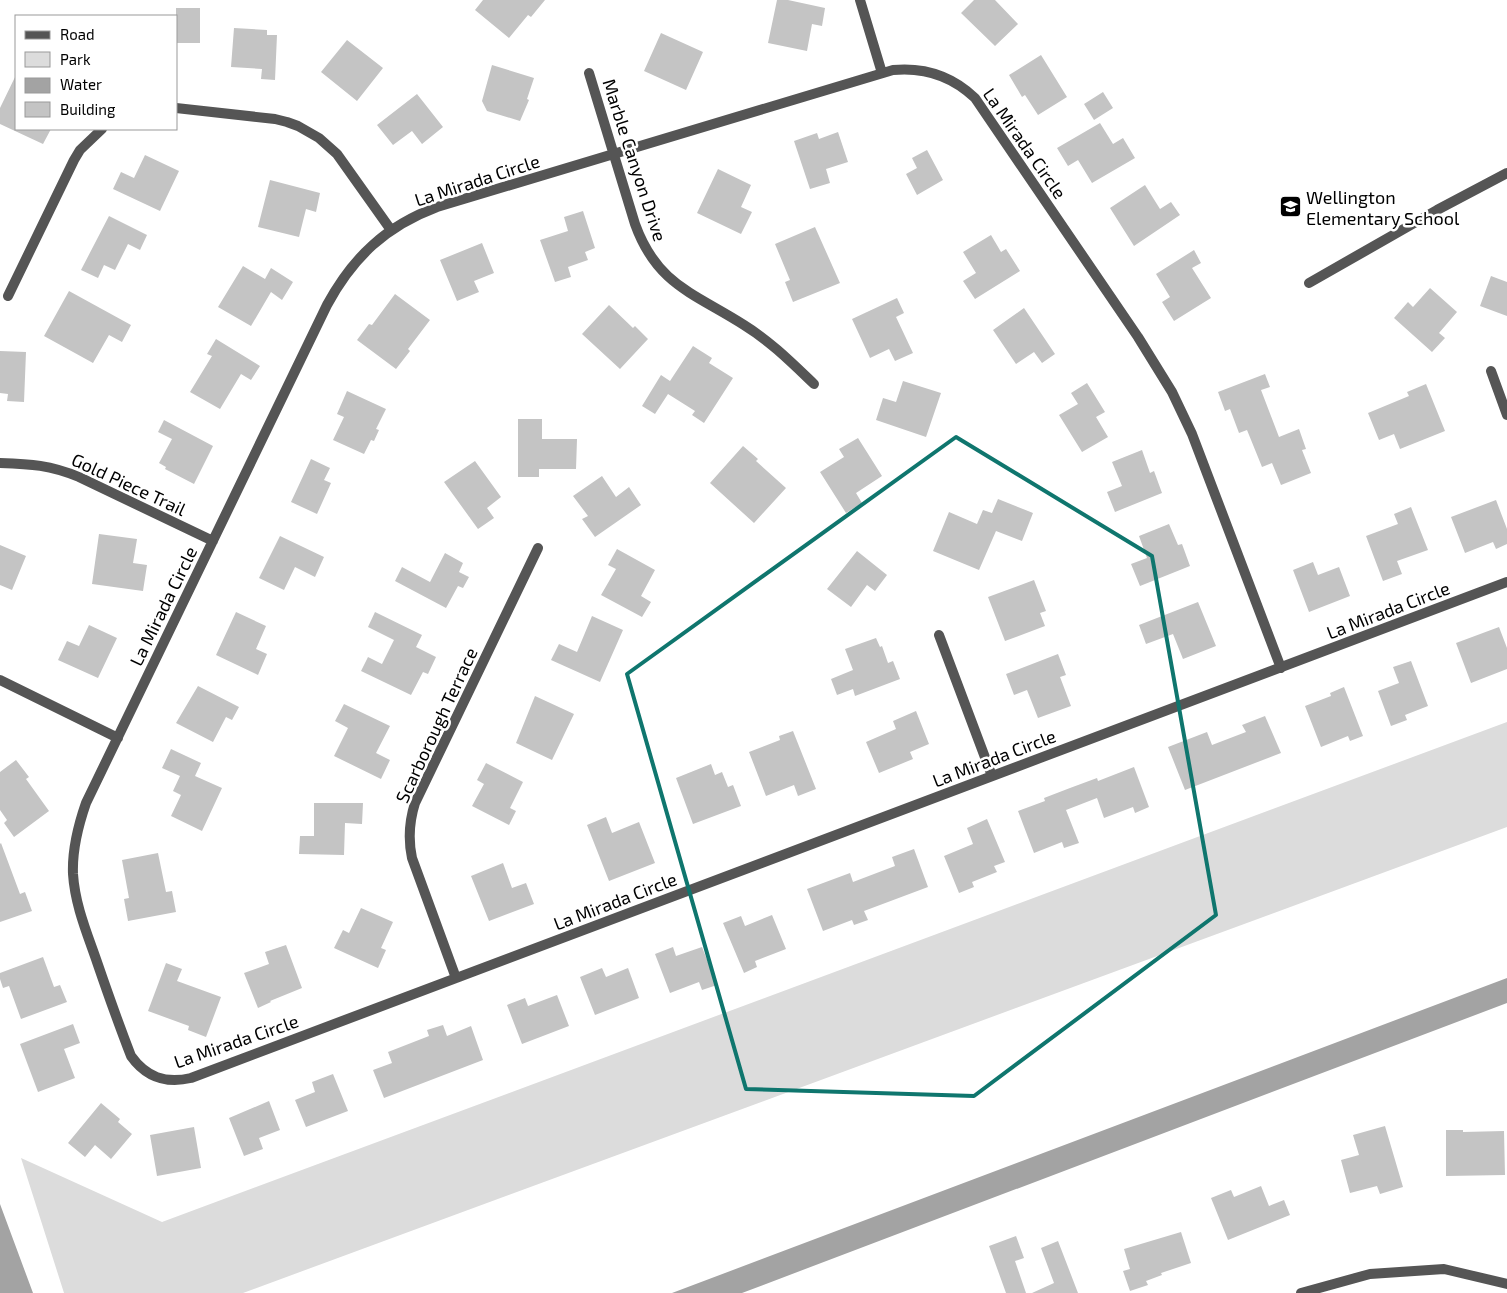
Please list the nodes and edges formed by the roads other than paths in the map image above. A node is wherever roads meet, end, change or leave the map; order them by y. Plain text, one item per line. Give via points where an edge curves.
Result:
1 (860, 0) edge
2 (589, 73) dead end
3 (882, 73) junction
4 (178, 108) edge
5 (101, 130) edge
6 (614, 154) junction
7 (1507, 173) edge
8 (391, 230) junction
9 (1308, 283) dead end
10 (8, 296) dead end
11 (1491, 371) dead end
12 (814, 384) dead end
13 (1507, 415) edge
14 (0, 463) edge
15 (213, 541) junction
16 (538, 548) dead end
17 (1507, 582) edge
18 (939, 635) dead end
19 (1281, 668) junction
20 (0, 680) edge
21 (118, 738) junction
22 (992, 776) junction
23 (456, 978) junction
24 (1507, 1284) edge
25 (1300, 1293) edge

1 - 3 street
2 - 6 street, Marble Canyon Drive
3 - 6 street, La Mirada Circle
3 - 19 street, La Mirada Circle via 905,69 927,71 948,78 975,98 1138,337 1161,372 1192,434
4 - 8 street via 275,119 309,131 338,154
5 - 10 street via 74,160
6 - 8 street, La Mirada Circle via 437,207
6 - 12 street, Marble Canyon Drive via 639,236 660,269 679,287 745,325 774,346
7 - 9 street
8 - 15 street, La Mirada Circle via 372,244 338,284
11 - 13 street
14 - 15 street, Gold Piece Trail via 37,464 59,469
15 - 21 street, La Mirada Circle
16 - 23 street, Scarborough Terrace via 416,803 410,824 412,858
17 - 19 street, La Mirada Circle
18 - 22 street
19 - 22 street, La Mirada Circle
20 - 21 street
21 - 23 street, La Mirada Circle via 78,826 73,873 82,920 131,1056 146,1073 168,1081 191,1078
22 - 23 street, La Mirada Circle
24 - 25 street via 1444,1269 1370,1274

